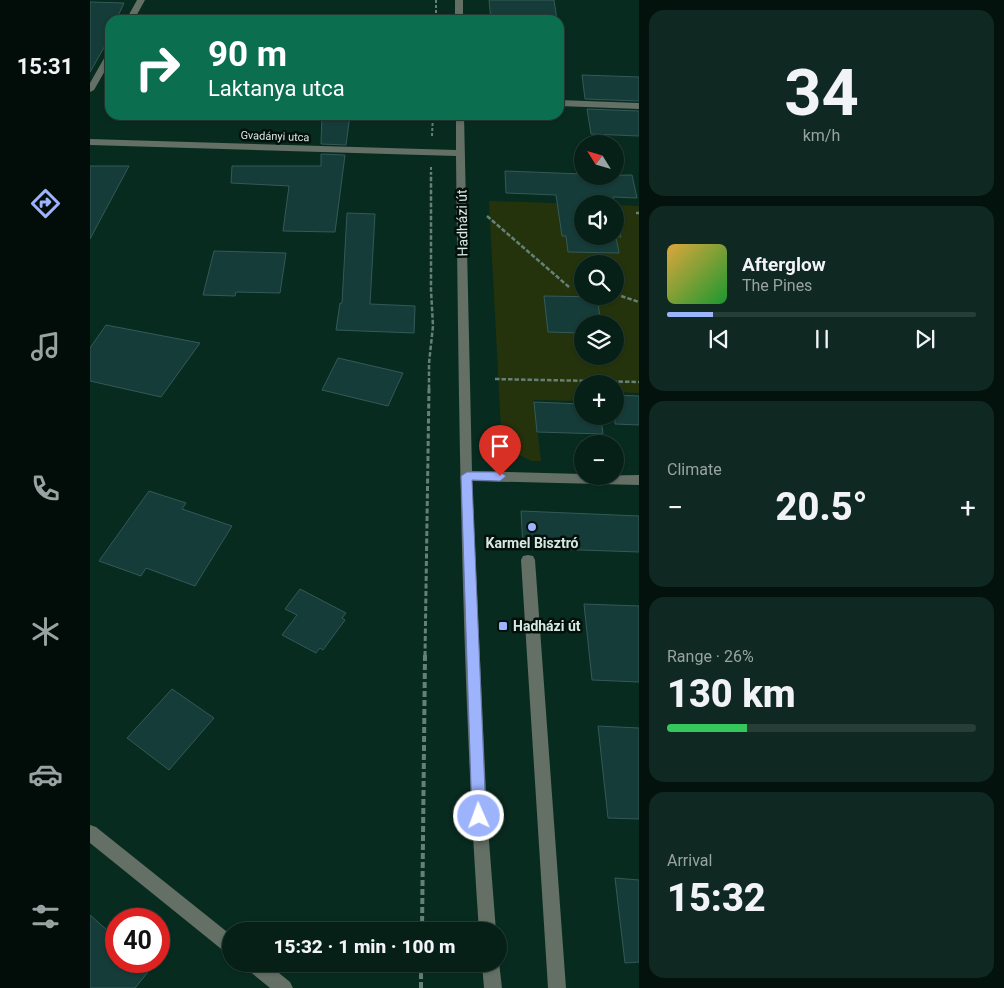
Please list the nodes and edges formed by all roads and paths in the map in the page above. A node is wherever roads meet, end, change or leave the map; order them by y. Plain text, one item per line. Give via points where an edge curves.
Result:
1 (141, 0) edge
2 (436, 0) edge
3 (459, 0) edge
4 (133, 15) edge
5 (436, 15) edge
6 (459, 15) edge
7 (105, 64) edge
8 (90, 90) edge
9 (564, 103) edge
10 (639, 106) edge
11 (433, 120) edge
12 (460, 120) edge
13 (90, 142) edge
14 (432, 152) junction
15 (460, 153) junction
16 (487, 216) dead end
17 (569, 287) dead end
18 (624, 297) edge
19 (639, 302) edge
20 (495, 379) dead end
21 (639, 382) edge
22 (467, 476) junction
23 (639, 480) edge
24 (528, 560) dead end
25 (90, 833) edge
26 (422, 922) edge
27 (487, 922) edge
28 (222, 939) edge
29 (264, 972) edge
30 (421, 972) edge
31 (492, 972) edge
32 (284, 988) edge
33 (421, 988) edge
34 (493, 988) edge
35 (557, 988) edge

1 - 4 street
2 - 5 path
3 - 6 street
7 - 8 street
9 - 10 street
11 - 14 path
12 - 15 street, Hadházi út
13 - 14 street, Gvadányi utca
14 - 15 street, Gvadányi utca
14 - 26 path via 433,306
15 - 22 street, Hadházi út
16 - 17 path
18 - 19 path
20 - 21 path
22 - 23 street
22 - 27 street, Hadházi út via 479,816
24 - 35 street
25 - 28 street
29 - 32 street
30 - 33 path
31 - 34 street

